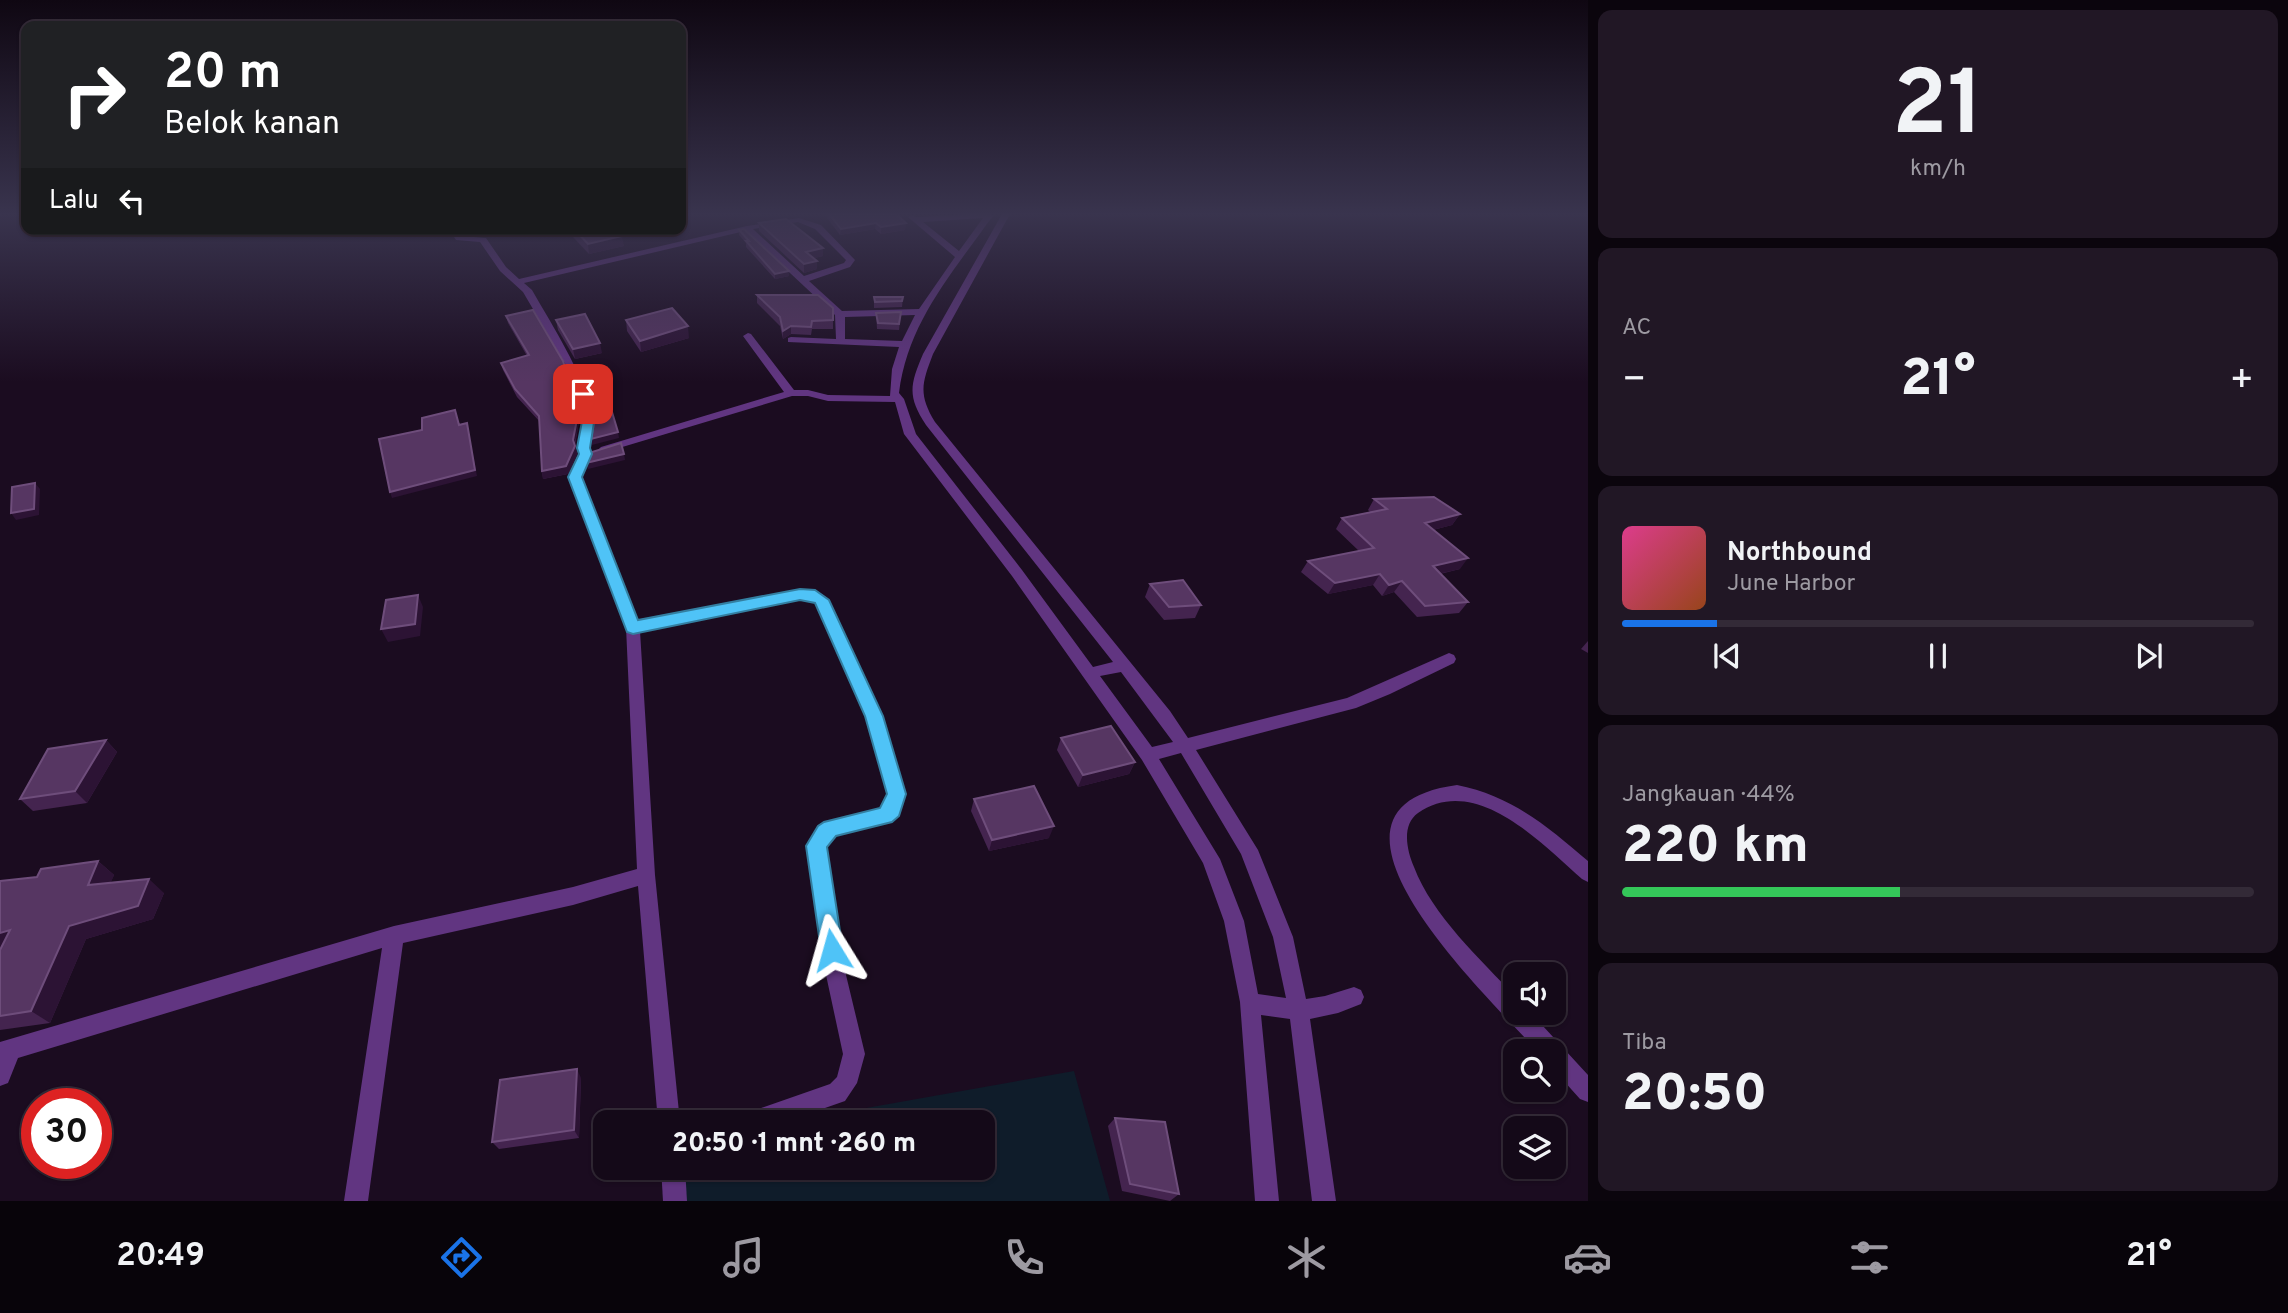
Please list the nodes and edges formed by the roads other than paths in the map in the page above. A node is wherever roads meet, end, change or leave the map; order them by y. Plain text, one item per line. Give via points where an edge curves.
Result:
1 (504, 270) edge
2 (568, 270) edge
3 (795, 270) edge
4 (832, 270) edge
5 (950, 270) edge
6 (968, 270) edge
7 (805, 279) junction
8 (517, 282) junction
9 (924, 312) junction
10 (840, 314) junction
11 (748, 336) dead end
12 (791, 340) dead end
13 (839, 342) junction
14 (904, 344) junction
15 (791, 393) junction
16 (899, 399) junction
17 (586, 454) junction
18 (1042, 567) junction
19 (1020, 572) junction
20 (633, 628) junction
21 (1449, 659) dead end
22 (1120, 666) junction
23 (1093, 672) junction
24 (1180, 746) junction
25 (1149, 754) junction
26 (1588, 873) edge
27 (646, 875) junction
28 (394, 935) junction
29 (1354, 997) dead end
30 (1503, 997) edge
31 (1255, 1003) junction
32 (1294, 1011) junction
33 (1528, 1025) edge
34 (1540, 1039) edge
35 (5, 1051) edge
36 (1566, 1067) edge
37 (0, 1075) edge
38 (1588, 1091) edge
39 (669, 1110) edge
40 (787, 1110) edge
41 (674, 1180) edge
42 (356, 1201) edge
43 (675, 1201) edge
44 (1267, 1201) edge
45 (1324, 1201) edge

1 - 8 street
2 - 8 street
3 - 7 street
4 - 7 street
5 - 9 street
6 - 18 street via 919,377 918,403
7 - 10 street
8 - 17 street via 527,290 572,366 589,416
9 - 10 street
9 - 14 street
10 - 13 street
11 - 15 street
12 - 13 street
13 - 14 street
14 - 16 street via 894,382
15 - 16 street
15 - 17 street
16 - 19 street via 910,434
17 - 20 street via 575,477
18 - 19 street
18 - 22 street
19 - 23 street
20 - 27 street
20 - 40 street via 800,594 815,595 874,716 897,794 892,810 885,816 831,828 817,846 836,975 854,1054 846,1083 837,1093
21 - 24 street via 1350,704
22 - 23 street
22 - 24 street
23 - 25 street
24 - 25 street
24 - 32 street via 1230,816 1259,874 1283,937
25 - 31 street via 1195,829 1220,881
26 - 30 street via 1539,830 1489,800 1461,793 1434,795 1405,813 1398,835 1407,874 1456,945
27 - 28 street via 573,896
27 - 39 street
28 - 35 street
28 - 42 street
29 - 32 street
31 - 32 street
31 - 44 street
32 - 45 street
33 - 34 street
35 - 37 street
36 - 38 street
41 - 43 street

